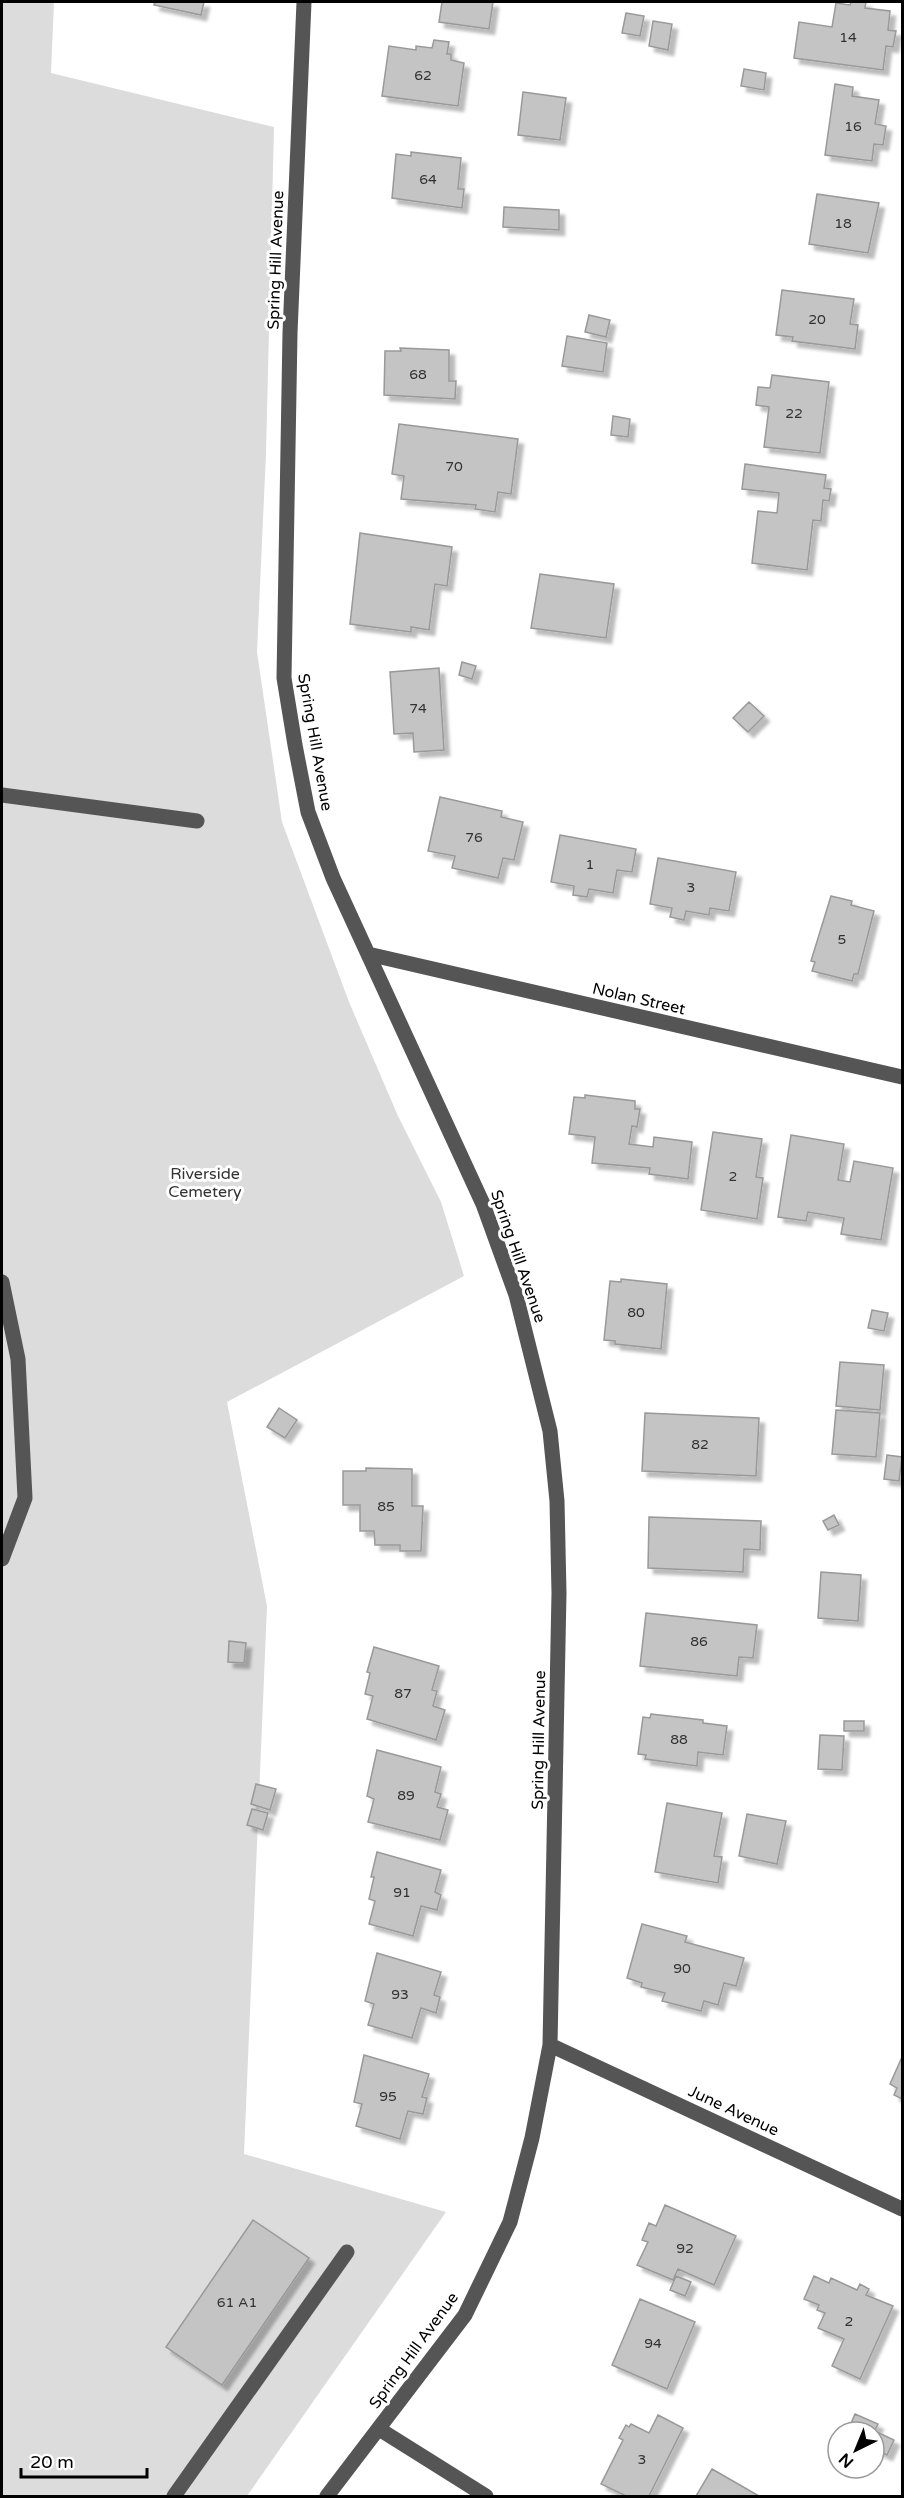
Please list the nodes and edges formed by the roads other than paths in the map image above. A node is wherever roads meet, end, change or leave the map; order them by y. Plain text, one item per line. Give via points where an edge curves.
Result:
1 (304, 2) edge
2 (2, 795) edge
3 (196, 821) dead end
4 (368, 954) junction
5 (903, 1077) edge
6 (2, 1282) edge
7 (2, 1559) edge
8 (550, 2045) junction
9 (903, 2209) edge
10 (347, 2252) dead end
11 (379, 2429) junction
12 (174, 2496) edge
13 (327, 2496) edge
14 (486, 2496) edge

1 - 4 street, Spring Hill Avenue via 290,333 284,678 308,812
2 - 3 street
4 - 5 street, Nolan Street
4 - 8 street, Spring Hill Avenue via 483,1204 516,1295 550,1431 557,1501 559,1593
6 - 7 street via 18,1359 25,1498
8 - 9 street, June Avenue
8 - 11 street, Spring Hill Avenue via 510,2222 465,2315
10 - 12 street
11 - 13 street, Spring Hill Avenue
11 - 14 street

